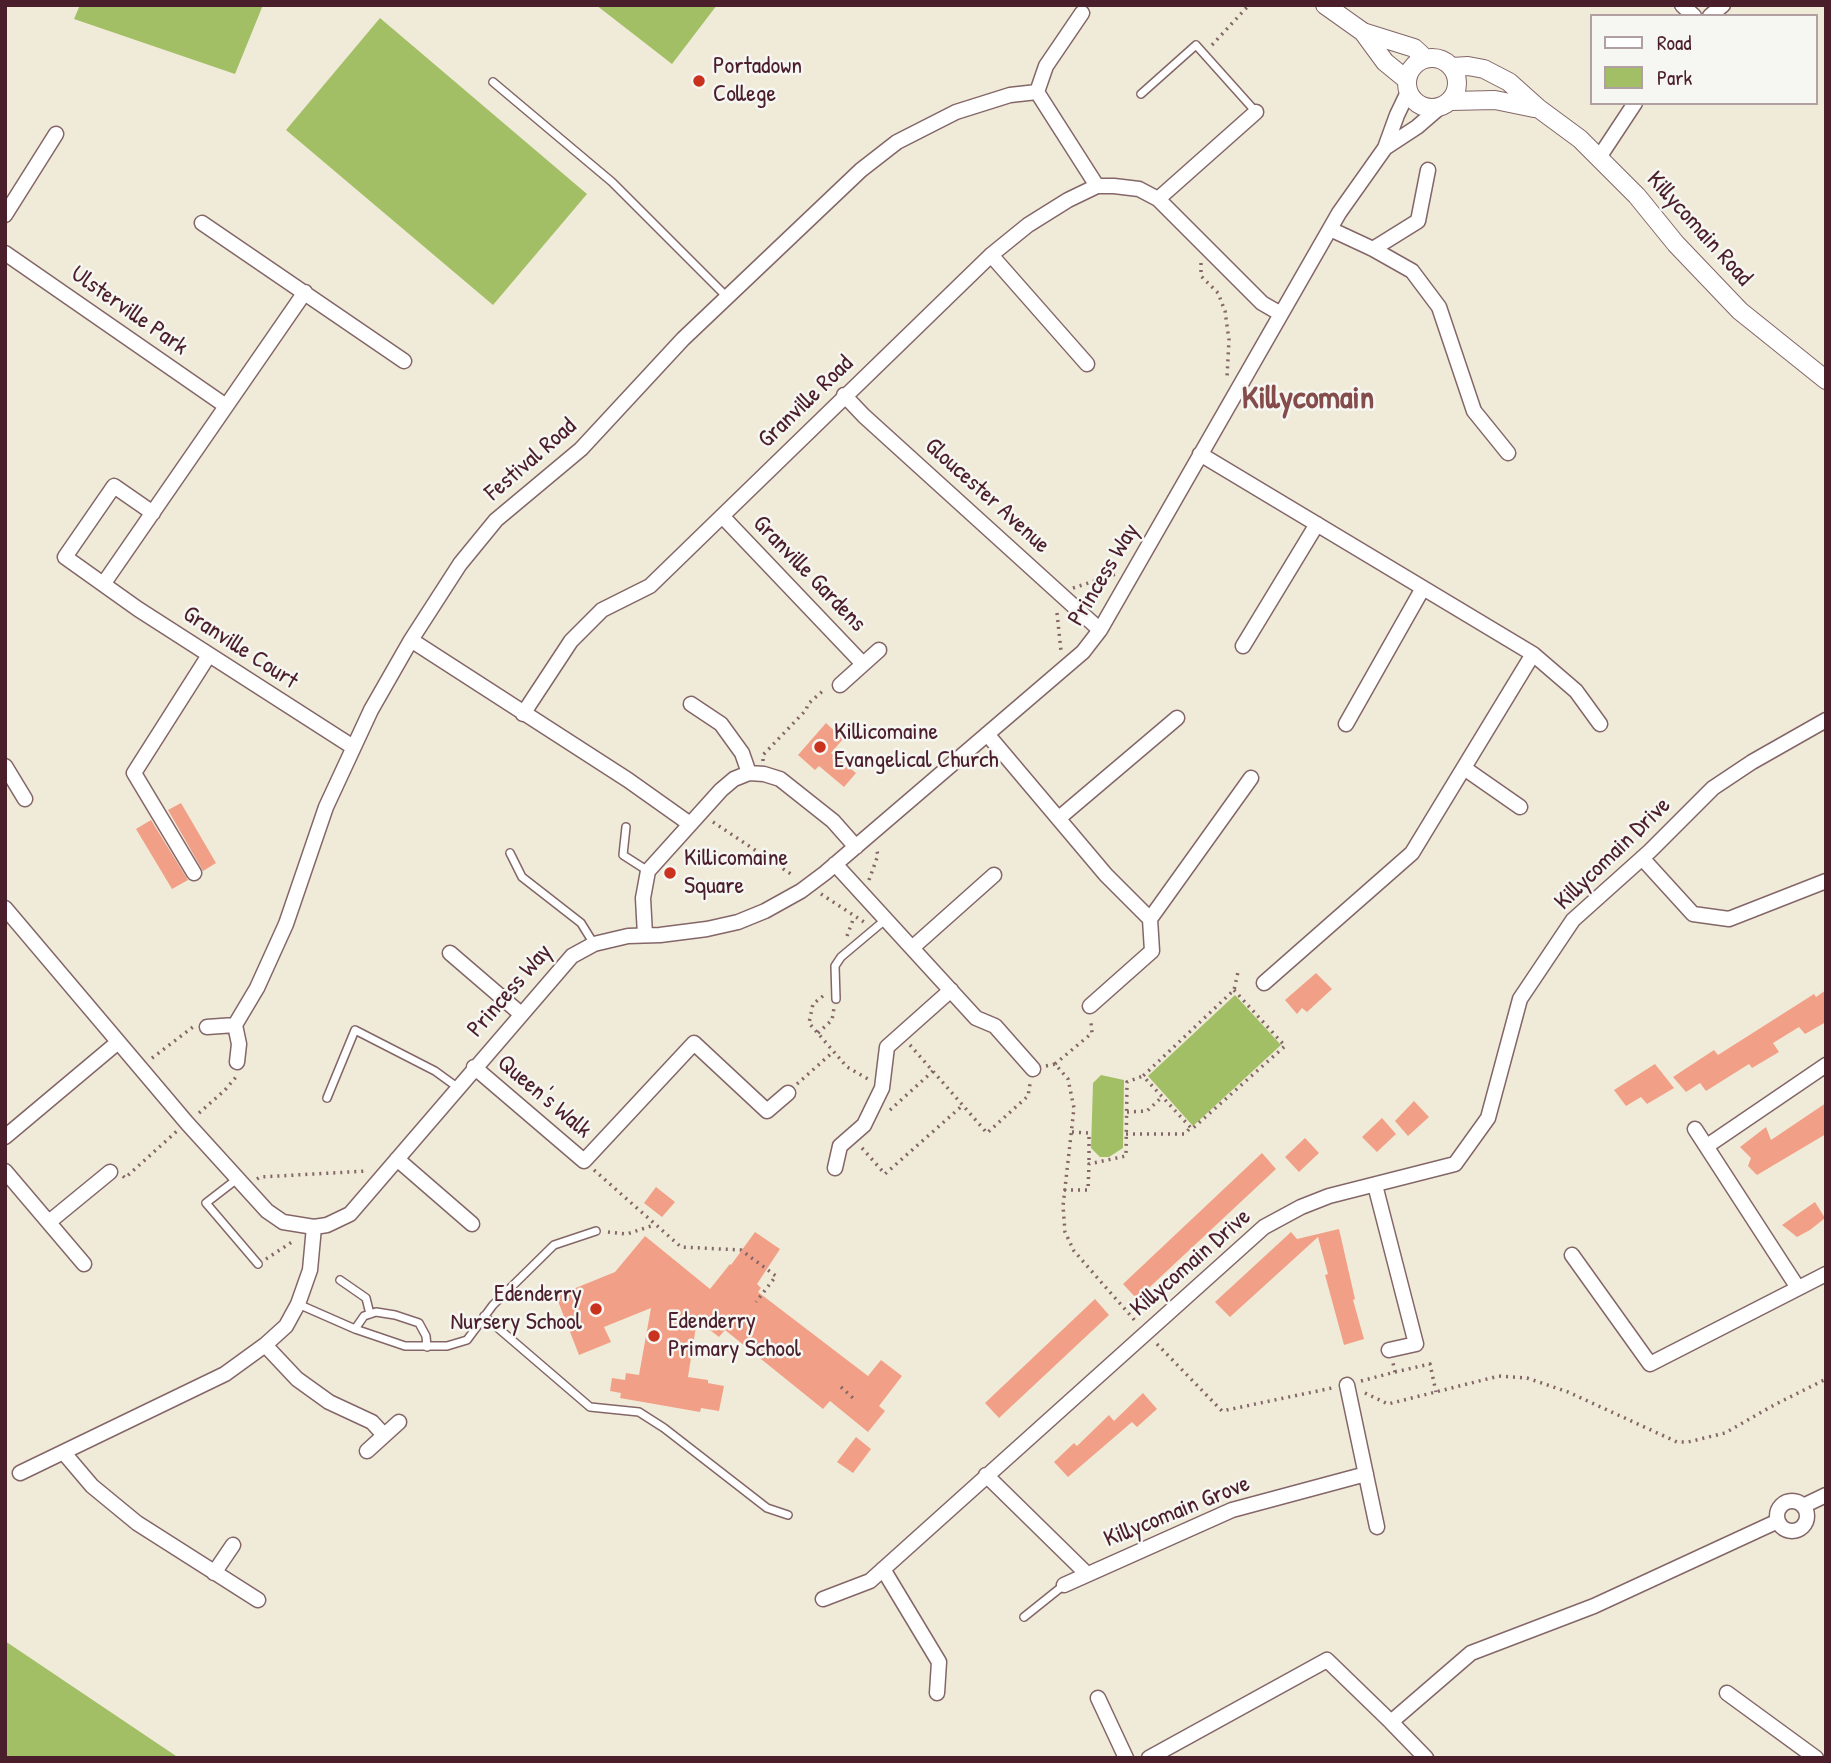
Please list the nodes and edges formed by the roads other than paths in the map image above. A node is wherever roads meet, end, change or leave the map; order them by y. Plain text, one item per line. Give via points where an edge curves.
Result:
1 (1325, 5) edge
2 (1082, 13) dead end
3 (1363, 32) junction
4 (1426, 59) junction
5 (1452, 67) junction
6 (493, 82) dead end
7 (1408, 86) junction
8 (1037, 92) junction
9 (1141, 93) dead end
10 (1445, 104) junction
11 (1633, 105) edge
12 (1538, 108) junction
13 (1256, 112) joint
14 (57, 134) dead end
15 (1385, 148) junction
16 (1600, 156) junction
17 (1428, 170) dead end
18 (1097, 186) junction
19 (1158, 199) junction
20 (5, 215) edge
21 (202, 223) dead end
22 (1330, 229) junction
23 (1373, 249) junction
24 (5, 253) edge
25 (991, 255) junction
26 (305, 292) junction
27 (728, 297) junction
28 (1281, 314) junction
29 (404, 361) dead end
30 (1087, 364) dead end
31 (1826, 380) edge
32 (844, 395) junction
33 (226, 406) junction
34 (1508, 453) dead end
35 (1200, 454) junction
36 (153, 513) junction
37 (723, 517) junction
38 (1317, 524) junction
39 (104, 583) junction
40 (1423, 588) junction
41 (1100, 630) junction
42 (411, 640) junction
43 (1243, 646) dead end
44 (879, 650) dead end
45 (1533, 654) junction
46 (209, 656) junction
47 (863, 664) junction
48 (840, 685) road end
49 (691, 704) dead end
50 (523, 714) junction
51 (1177, 718) dead end
52 (1826, 720) edge
53 (1346, 724) dead end
54 (1600, 724) dead end
55 (987, 734) junction
56 (353, 747) junction
57 (5, 766) edge
58 (1464, 768) junction
59 (757, 773) junction
60 (1251, 778) dead end
61 (25, 799) dead end
62 (1520, 807) dead end
63 (695, 818) junction
64 (1059, 818) junction
65 (626, 827) dead end
66 (856, 847) junction
67 (510, 853) dead end
68 (1642, 858) junction
69 (835, 864) junction
70 (648, 871) junction
71 (194, 873) dead end
72 (993, 875) dead end
73 (1826, 881) edge
74 (5, 908) edge
75 (1150, 919) junction
76 (880, 924) junction
77 (645, 935) junction
78 (594, 944) junction
79 (912, 948) junction
80 (450, 953) dead end
81 (1264, 983) dead end
82 (951, 990) junction
83 (836, 999) road end
84 (1090, 1006) road end
85 (521, 1014) junction
86 (235, 1025) junction
87 (207, 1027) road end
88 (117, 1043) junction
89 (237, 1062) road end
90 (1826, 1065) edge
91 (474, 1068) junction
92 (1032, 1069) road end
93 (457, 1087) junction
94 (788, 1093) road end
95 (327, 1098) dead end
96 (1695, 1129) dead end
97 (5, 1137) edge
98 (1707, 1146) junction
99 (397, 1159) junction
100 (835, 1168) dead end
101 (5, 1171) edge
102 (110, 1172) road end
103 (241, 1183) junction
104 (1375, 1185) junction
105 (49, 1222) junction
106 (472, 1224) dead end
107 (314, 1227) junction
108 (596, 1231) road end
109 (1572, 1255) dead end
110 (84, 1264) dead end
111 (258, 1264) road end
112 (1826, 1273) edge
113 (340, 1280) dead end
114 (1798, 1288) junction
115 (298, 1304) junction
116 (370, 1314) junction
117 (484, 1316) junction
118 (355, 1329) junction
119 (265, 1345) junction
120 (428, 1347) junction
121 (1390, 1350) road end
122 (1347, 1385) road end
123 (400, 1422) dead end
124 (384, 1435) junction
125 (367, 1451) dead end
126 (64, 1453) junction
127 (20, 1473) dead end
128 (1366, 1474) junction
129 (986, 1475) junction
130 (1826, 1495) edge
131 (1803, 1506) junction
132 (788, 1515) dead end
133 (1778, 1521) junction
134 (1377, 1527) dead end
135 (233, 1545) dead end
136 (883, 1569) junction
137 (214, 1573) junction
138 (1087, 1574) junction
139 (1064, 1585) joint
140 (823, 1598) dead end
141 (258, 1600) dead end
142 (1024, 1617) dead end
143 (937, 1693) dead end
144 (1727, 1693) dead end
145 (1097, 1698) dead end
146 (1391, 1722) junction
147 (1126, 1758) edge
148 (1149, 1758) edge
149 (1426, 1758) edge
150 (1816, 1758) edge

1 - 3 street
2 - 8 street via 1046,66
3 - 4 street via 1414,48
3 - 7 street
4 - 5 street via 1440,59
4 - 7 street via 1413,66
5 - 10 street via 1458,88
5 - 12 street, Killycomain Road via 1484,69 1509,82
6 - 27 lane via 612,182
7 - 10 street via 1417,104 1432,109
7 - 15 street, Princess Way
8 - 18 street
8 - 27 street, Festival Road via 1010,95 956,112 897,142
9 - 13 lane via 1196,45
10 - 12 street, Killycomain Road via 1495,100
10 - 15 street, Princess Way
11 - 16 street
12 - 16 street, Killycomain Road
13 - 19 street
14 - 20 street
15 - 22 street, Princess Way
16 - 31 street, Killycomain Road via 1740,312
17 - 23 street via 1418,221
18 - 19 street via 1139,189
18 - 25 street, Granville Road via 1028,225
19 - 28 street via 1262,303
21 - 26 street
22 - 23 street
22 - 28 street, Princess Way
23 - 34 street via 1412,271 1439,307 1474,411
24 - 33 street, Ulsterville Park
25 - 30 street
25 - 32 street, Granville Road
26 - 29 street
26 - 33 street
27 - 42 street, Festival Road via 581,449 496,520 460,564
28 - 35 street, Princess Way
32 - 37 street, Granville Road
32 - 41 street, Gloucester Avenue
33 - 36 street
35 - 38 street
35 - 41 street, Princess Way
36 - 39 street
36 - 39 street, Granville Court via 114,486 65,557
37 - 47 street, Granville Gardens
37 - 50 street, Granville Road via 650,586 602,610 571,641
38 - 40 street
38 - 43 street
39 - 46 street, Granville Court
40 - 45 street
40 - 53 street
41 - 55 street, Princess Way via 1064,670
42 - 50 street
42 - 56 street, Festival Road
44 - 47 street, Granville Gardens
45 - 54 street via 1577,691
45 - 58 street
46 - 56 street, Granville Court
46 - 71 street via 134,773
47 - 48 street, Granville Gardens
49 - 59 street via 720,724
50 - 63 street
51 - 64 street
52 - 68 street, Killycomain Drive via 1713,788
55 - 64 street
55 - 66 street, Princess Way
56 - 86 street, Festival Road via 326,807 286,924
57 - 61 street
58 - 62 street
58 - 81 street via 1412,853
59 - 63 street via 734,779
59 - 66 street via 780,779 833,821
60 - 75 street
63 - 70 street
64 - 75 street
65 - 70 lane via 623,855
66 - 69 street, Princess Way
67 - 78 lane via 522,877 581,923
68 - 73 street via 1693,914 1729,919
68 - 104 street, Killycomain Drive via 1573,920 1520,999 1488,1118 1455,1164
69 - 76 street
69 - 77 street, Princess Way via 809,885 738,922
70 - 77 street via 643,891
72 - 79 street
74 - 88 street
75 - 84 street via 1152,951
76 - 79 street
76 - 83 lane via 835,966
77 - 78 street, Princess Way
78 - 85 street, Princess Way via 572,956
79 - 82 street
80 - 85 street
82 - 92 street via 976,1018 995,1026
82 - 100 street via 887,1047 882,1088 864,1125 841,1146
85 - 91 street, Princess Way
86 - 87 street
86 - 89 street
88 - 97 street
88 - 103 street
90 - 98 street
91 - 93 street, Princess Way
91 - 94 street, Queen's Walk via 584,1161 694,1043 767,1111
93 - 95 lane via 355,1030
93 - 99 street, Princess Way
96 - 98 street
98 - 114 street
99 - 106 street
99 - 107 street, Princess Way via 350,1214
101 - 105 street
102 - 105 street
103 - 107 street via 283,1222
103 - 111 lane via 206,1203
104 - 121 street via 1416,1344
104 - 129 street, Killycomain Drive via 1329,1196 1264,1227
105 - 110 street
107 - 115 street via 310,1270
108 - 117 lane via 554,1245
109 - 114 street via 1650,1364
112 - 114 street
113 - 116 lane via 366,1298
115 - 118 lane
115 - 119 street via 286,1326
116 - 118 lane
116 - 120 lane via 395,1315 419,1324
117 - 120 lane via 467,1340
117 - 132 lane via 590,1407 639,1412 767,1508
118 - 120 lane via 405,1346
119 - 124 street via 297,1379 329,1402 372,1422
119 - 126 street via 225,1374
122 - 128 street
123 - 124 street
124 - 125 street
126 - 127 street
126 - 137 street via 92,1486 137,1523
128 - 134 street
128 - 138 street, Killycomain Grove via 1232,1510
129 - 136 street, Killycomain Drive
129 - 138 street, Killycomain Grove
130 - 131 street
131 - 133 street via 1795,1501 1785,1503 1778,1510
131 - 133 street via 1807,1520 1802,1527 1788,1530
133 - 146 street via 1594,1606 1471,1653
135 - 137 street
136 - 140 street, Killycomain Drive via 870,1581
136 - 143 street via 939,1662
137 - 141 street
138 - 139 street, Killycomain Grove
139 - 142 lane
144 - 150 street
145 - 147 street
146 - 148 street via 1327,1660
146 - 149 street

